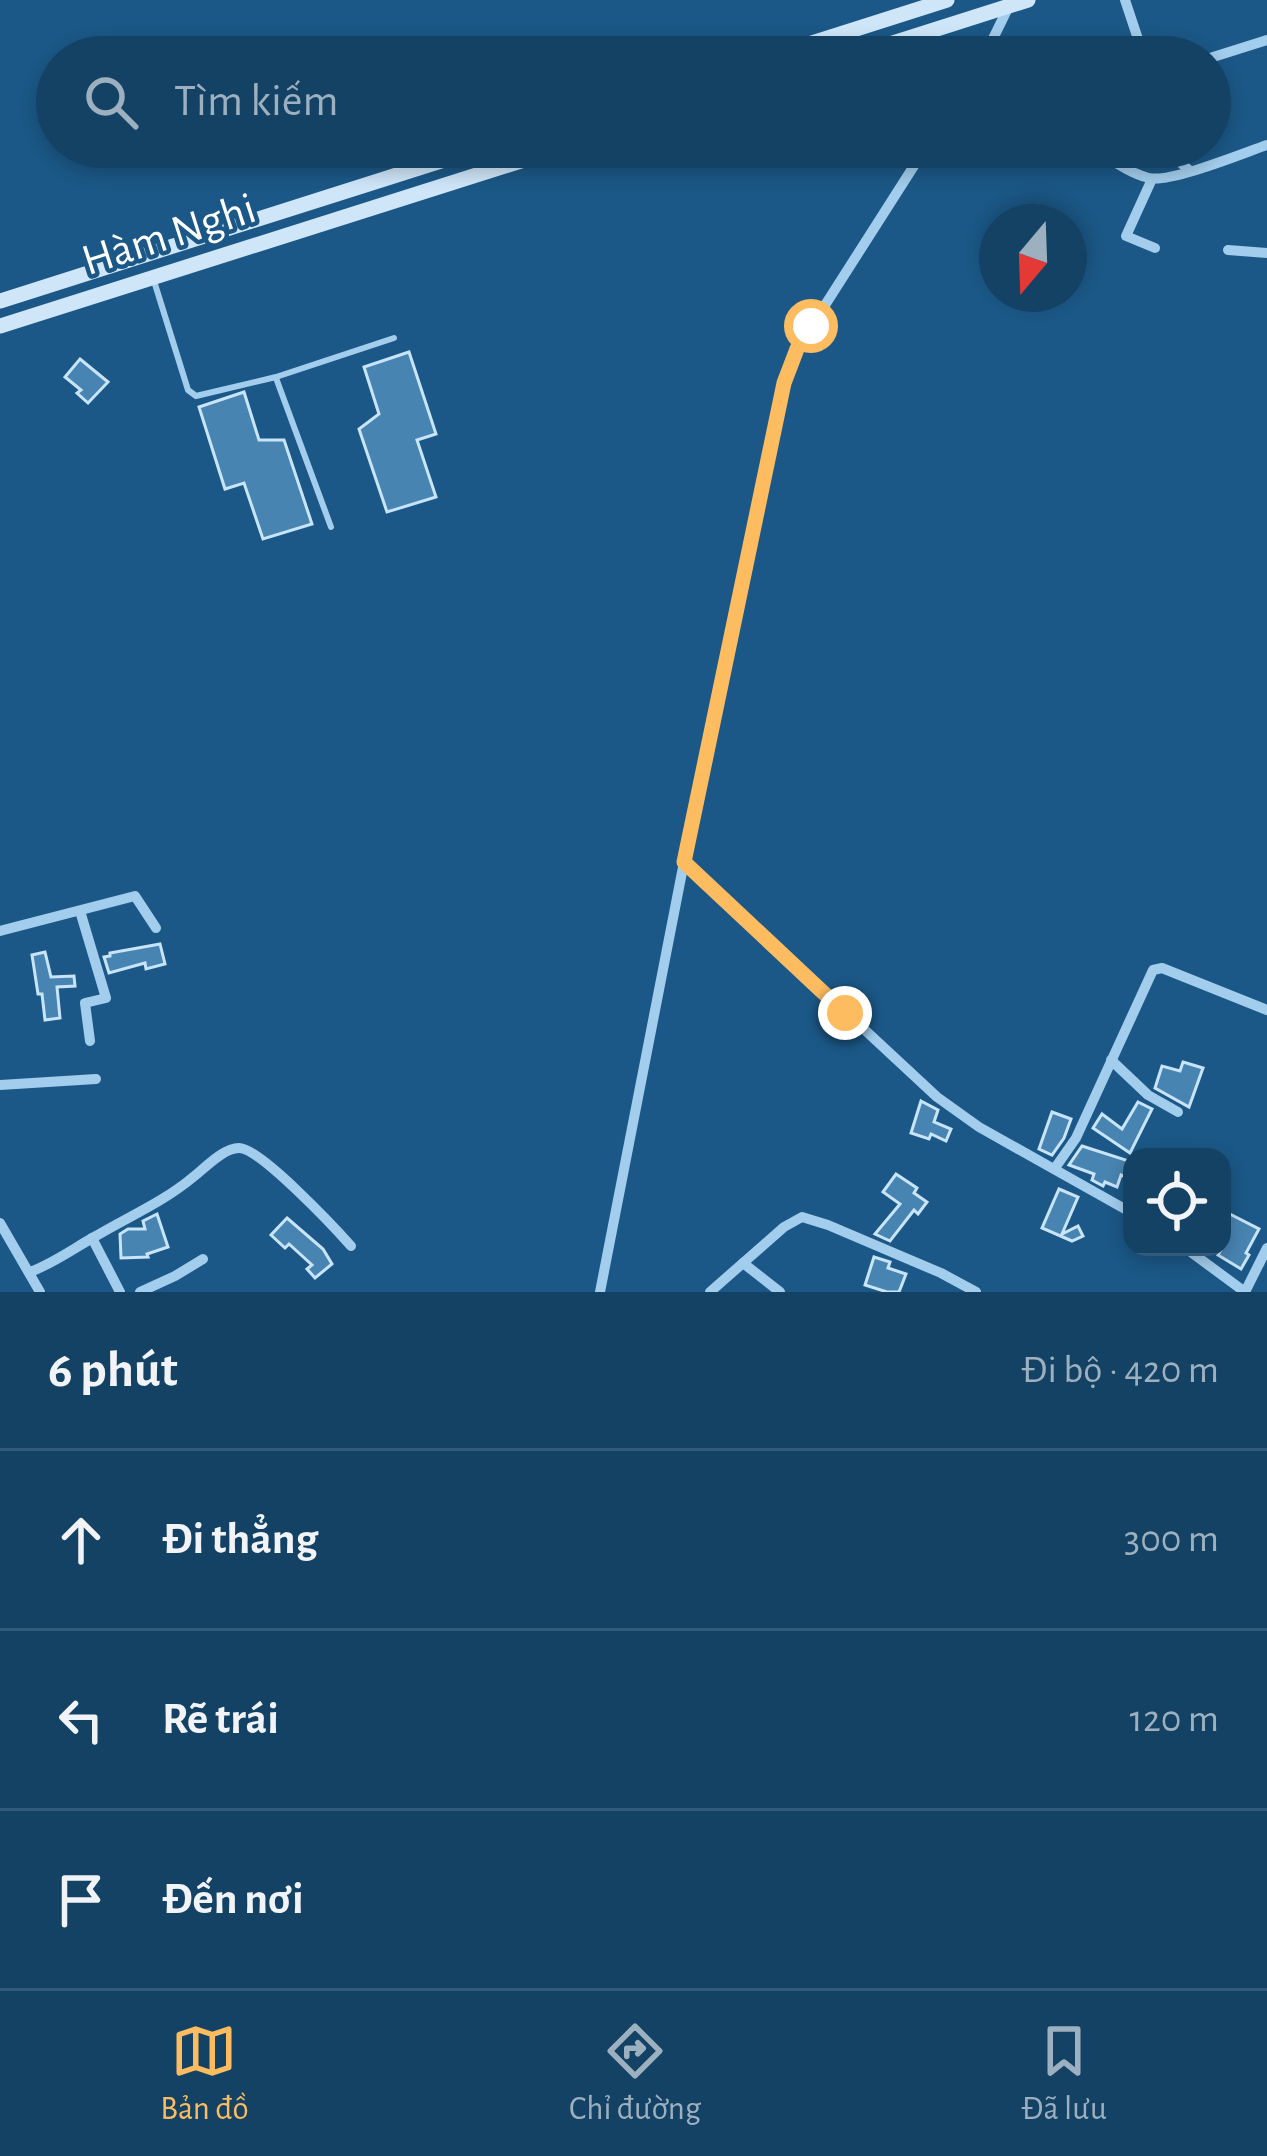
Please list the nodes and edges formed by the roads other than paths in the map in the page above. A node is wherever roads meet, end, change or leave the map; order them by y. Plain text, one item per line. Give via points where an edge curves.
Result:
1 (947, 0) edge
2 (1028, 0) edge
3 (1125, 0) edge
4 (1012, 3) edge
5 (834, 36) edge
6 (912, 36) edge
7 (995, 36) edge
8 (1137, 36) edge
9 (1267, 40) edge
10 (1231, 51) edge
11 (1267, 145) edge
12 (1231, 157) edge
13 (419, 168) edge
14 (499, 168) edge
15 (913, 168) edge
16 (1128, 168) edge
17 (1187, 168) edge
18 (1195, 168) edge
19 (1189, 170) junction
20 (1152, 178) junction
21 (1155, 248) dead end
22 (1228, 250) dead end
23 (1267, 253) edge
24 (153, 278) junction
25 (0, 302) edge
26 (0, 326) edge
27 (394, 338) dead end
28 (276, 377) junction
29 (331, 527) dead end
30 (684, 862) junction
31 (80, 911) junction
32 (156, 928) dead end
33 (0, 931) edge
34 (1267, 1010) edge
35 (90, 1041) dead end
36 (1111, 1060) junction
37 (96, 1079) dead end
38 (0, 1085) edge
39 (1178, 1112) dead end
40 (1055, 1168) junction
41 (1123, 1208) edge
42 (0, 1223) edge
43 (92, 1238) junction
44 (351, 1246) dead end
45 (1267, 1248) edge
46 (1196, 1256) edge
47 (203, 1259) dead end
48 (743, 1262) junction
49 (30, 1272) junction
50 (40, 1292) edge
51 (120, 1292) edge
52 (140, 1292) edge
53 (600, 1292) edge
54 (710, 1292) edge
55 (780, 1292) edge
56 (976, 1292) edge
57 (1245, 1292) edge

1 - 5 main road
2 - 4 main road
3 - 8 street
4 - 6 main road
4 - 7 street
9 - 10 street
11 - 12 street
13 - 25 main road, Hàm Nghi
14 - 24 main road, Hàm Nghi
15 - 30 street via 790,365
16 - 20 street
17 - 19 street
18 - 19 street
19 - 20 street
20 - 21 street via 1126,236
22 - 23 street
24 - 26 main road, Hàm Nghi
24 - 28 lane via 192,394
27 - 28 lane
28 - 29 lane
30 - 40 street via 938,1097
30 - 53 street
31 - 32 street via 135,896
31 - 33 street
31 - 35 street via 106,998 85,1003
34 - 36 street via 1155,968
36 - 39 street
36 - 40 street
37 - 38 street
40 - 41 street
42 - 49 street
43 - 44 street via 244,1148
43 - 49 street
43 - 51 street
45 - 57 street
46 - 57 street
47 - 52 street
48 - 54 street
48 - 55 street
48 - 56 street via 794,1220 812,1218
49 - 50 street

